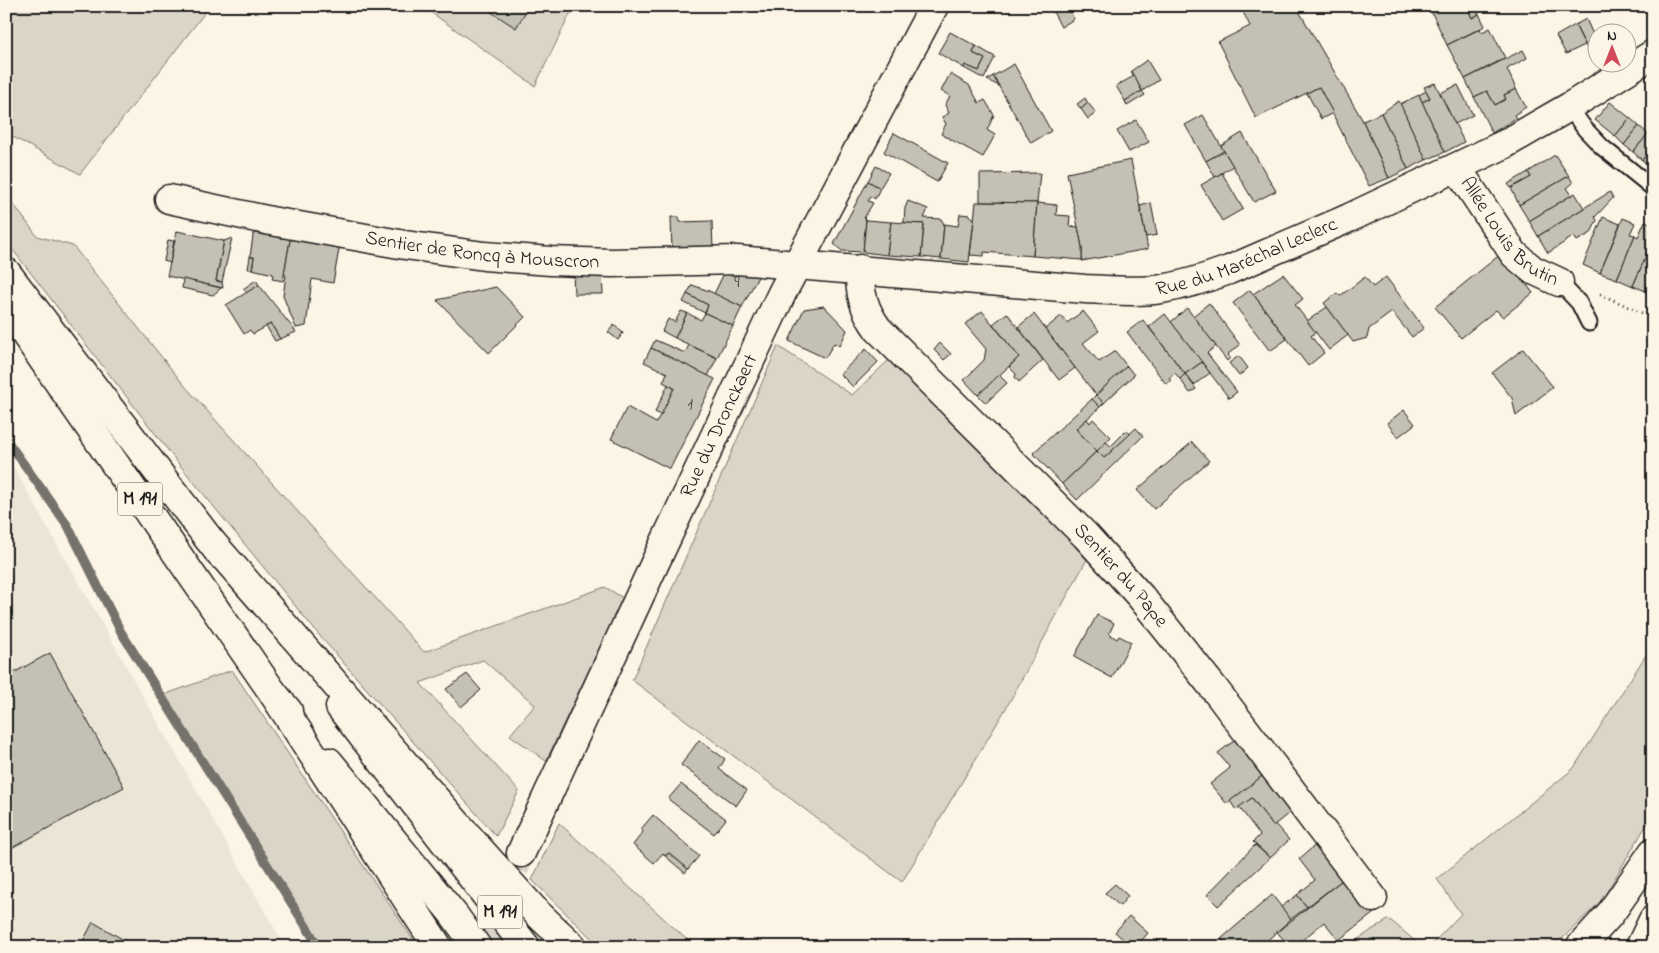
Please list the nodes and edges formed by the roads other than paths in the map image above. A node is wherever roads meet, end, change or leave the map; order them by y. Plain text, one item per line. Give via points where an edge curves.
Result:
1 (934, 6) edge
2 (1653, 54) edge
3 (1568, 107) junction
4 (1457, 168) junction
5 (1653, 188) edge
6 (169, 199) dead end
7 (797, 264) junction
8 (860, 269) junction
9 (6, 272) edge
10 (1559, 282) joint
11 (6, 306) edge
12 (1589, 323) dead end
13 (207, 537) junction
14 (273, 693) junction
15 (1653, 852) edge
16 (521, 853) tunnel mouth
17 (1373, 898) dead end
18 (1653, 920) edge
19 (438, 947) edge
20 (477, 947) edge
21 (526, 947) edge
22 (573, 947) edge
23 (1580, 947) edge
24 (1640, 947) edge

1 - 7 main road, Rue du Dronckaert
2 - 3 main road, Rue du Maréchal Leclerc
3 - 4 main road, Rue du Maréchal Leclerc
3 - 5 lane via 1602,147
4 - 8 main road, Rue du Maréchal Leclerc via 1229,270 1161,289 1085,289
4 - 10 main road, Allée Louis Brutin via 1514,254 1533,270
6 - 7 main road, Sentier de Roncq à Mouscron via 270,221 484,256 604,263 737,260
7 - 8 main road, Rue du Maréchal Leclerc
7 - 16 main road, Rue du Dronckaert
8 - 17 main road, Sentier du Pape via 862,297 878,328 1086,536 1140,597 1216,691
9 - 13 main road, M 191
10 - 12 lane via 1579,303
11 - 14 main road, M 191
13 - 21 main road, M 191
13 - 22 main road via 480,850
14 - 19 main road
14 - 20 main road, M 191
15 - 23 main road via 1610,914
18 - 24 main road

